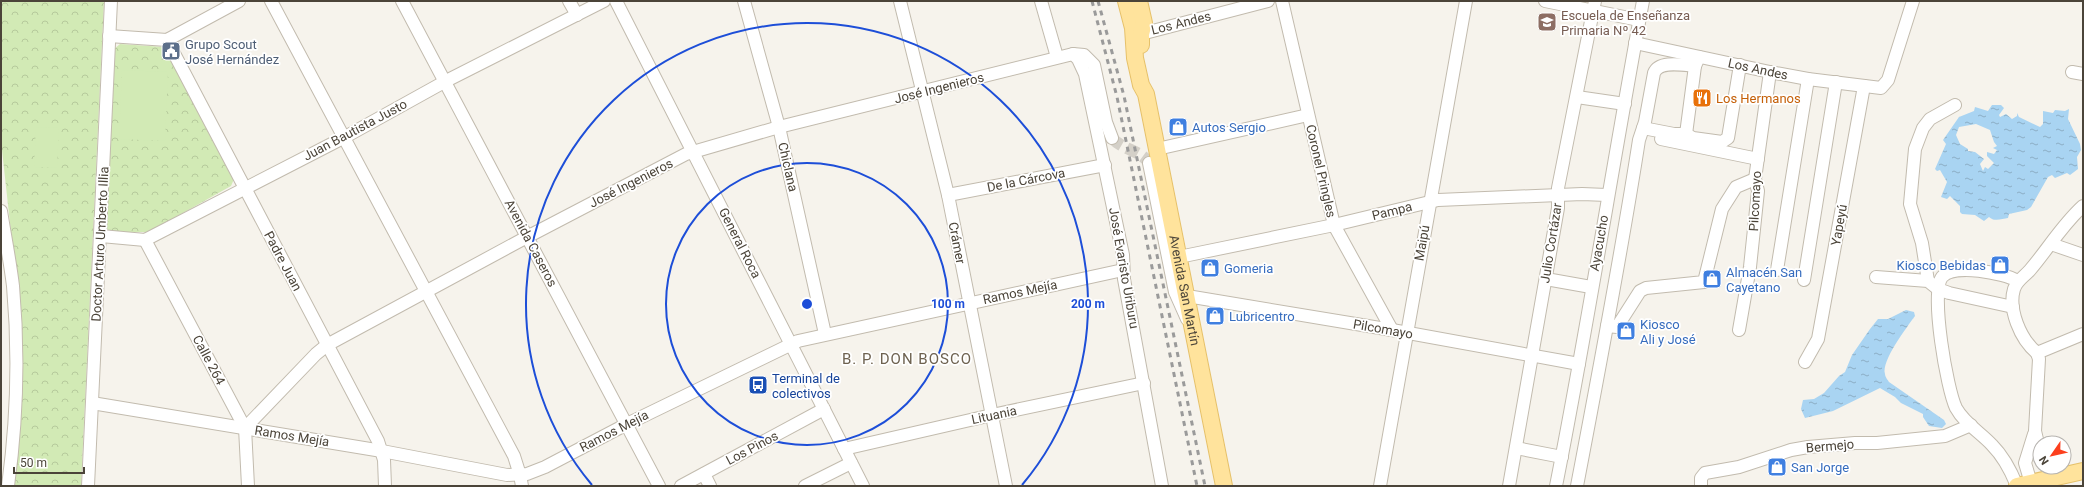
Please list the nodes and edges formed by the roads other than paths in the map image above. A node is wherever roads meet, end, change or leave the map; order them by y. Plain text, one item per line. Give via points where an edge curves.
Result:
1 (111, 1) edge
2 (239, 1) edge
3 (271, 1) edge
4 (402, 1) edge
5 (569, 1) edge
6 (604, 1) edge
7 (616, 1) edge
8 (744, 1) edge
9 (900, 1) edge
10 (1041, 1) edge
11 (1126, 1) edge
12 (1132, 1) edge
13 (1139, 1) edge
14 (1268, 1) edge
15 (1282, 1) edge
16 (1466, 1) edge
17 (1545, 1) edge
18 (1643, 1) edge
19 (1913, 1) edge
20 (1594, 6) edge
21 (577, 15) junction
22 (1143, 16) junction
23 (1639, 20) junction
24 (1141, 34) junction
25 (109, 36) junction
26 (167, 40) junction
27 (1636, 43) junction
28 (1072, 54) junction
29 (1058, 57) junction
30 (1697, 61) junction
31 (1740, 65) junction
32 (1770, 72) junction
33 (1808, 79) junction
34 (446, 81) junction
35 (1836, 82) junction
36 (1864, 86) junction
37 (924, 92) junction
38 (1146, 94) junction
39 (1577, 97) junction
40 (1625, 104) junction
41 (1954, 105) dead end
42 (1308, 115) junction
43 (779, 127) junction
44 (1642, 131) junction
45 (1686, 134) junction
46 (345, 137) junction
47 (1112, 138) tunnel mouth
48 (1157, 149) junction
49 (693, 152) junction
50 (1758, 159) junction
51 (1149, 163) tunnel mouth
52 (1105, 165) junction
53 (1755, 179) junction
54 (244, 187) junction
55 (948, 195) junction
56 (1607, 195) junction
57 (1558, 196) junction
58 (1429, 202) junction
59 (2083, 206) edge
60 (1, 211) edge
61 (1334, 225) junction
62 (101, 236) junction
63 (527, 237) junction
64 (145, 240) junction
65 (2050, 244) junction
66 (2083, 255) edge
67 (1179, 257) junction
68 (1123, 270) junction
69 (1777, 270) dead end
70 (1876, 277) dead end
71 (1546, 279) junction
72 (1804, 280) dead end
73 (2018, 280) junction
74 (1928, 281) junction
75 (1592, 287) junction
76 (1938, 289) junction
77 (426, 291) junction
78 (1187, 296) junction
79 (970, 303) junction
80 (2013, 307) junction
81 (1192, 328) junction
82 (1392, 330) junction
83 (1739, 330) dead end
84 (1605, 332) junction
85 (1406, 333) junction
86 (825, 334) junction
87 (2083, 334) edge
88 (327, 344) junction
89 (790, 344) junction
90 (1583, 346) junction
91 (2037, 352) junction
92 (1532, 356) junction
93 (1805, 362) dead end
94 (1579, 364) junction
95 (1144, 383) junction
96 (92, 403) junction
97 (824, 409) junction
98 (992, 415) junction
99 (627, 424) junction
100 (1971, 424) junction
101 (245, 428) junction
102 (2035, 431) junction
103 (2036, 435) edge
104 (1516, 448) junction
105 (844, 449) junction
106 (382, 451) junction
107 (1562, 457) junction
108 (851, 463) junction
109 (2072, 471) edge
110 (2083, 471) edge
111 (704, 474) junction
112 (2047, 475) edge
113 (521, 480) edge
114 (2022, 485) edge
115 (8, 486) edge
116 (88, 486) edge
117 (248, 486) edge
118 (385, 486) edge
119 (659, 486) edge
120 (681, 486) edge
121 (710, 486) edge
122 (806, 486) edge
123 (863, 486) edge
124 (1006, 486) edge
125 (1162, 486) edge
126 (1224, 486) edge
127 (1380, 486) edge
128 (1509, 486) edge
129 (1556, 486) edge
130 (1577, 486) edge
131 (1701, 486) edge

1 - 25 street, Doctor Arturo Umberto Illia
2 - 26 street
3 - 46 street
4 - 34 street, Avenida Caseros
5 - 21 street
6 - 21 street, Juan Bautista Justo
7 - 49 street, General Roca
8 - 43 street, Chiclana
9 - 37 street, Crámer
10 - 29 street
11 - 38 main road, Avenida San Martín via 1133,28 1141,85
12 - 22 main road via 1135,12
13 - 22 main road, Avenida San Martín
14 - 24 street, Los Andes
15 - 42 street, Coronel Pringles
16 - 58 street, Maipú
17 - 20 street
18 - 23 street, Ayacucho
19 - 36 street, Los Andes via 1888,80 1881,88
20 - 23 street
20 - 39 street, Julio Cortázar
21 - 34 street, Juan Bautista Justo
22 - 24 main road, Avenida San Martín via 1144,26
23 - 27 street, Ayacucho
24 - 38 main road, Avenida San Martín via 1148,80
25 - 26 street
25 - 62 street, Doctor Arturo Umberto Illia
26 - 54 street, Padre Juan
27 - 30 street, Los Andes
27 - 40 street, Ayacucho
28 - 29 street, José Ingenieros
28 - 47 street via 1084,55 1094,65
28 - 52 street, José Evaristo Uriburu via 1078,59 1086,74
29 - 37 street, José Ingenieros
30 - 31 street, Los Andes
30 - 44 street, Ayacucho via 1656,68
30 - 45 street
31 - 32 street, Los Andes
31 - 45 street via 1728,138 1722,142 1693,138
32 - 33 street, Los Andes
32 - 50 street, Pilcomayo
33 - 35 street, Los Andes
33 - 69 street
34 - 46 street, Juan Bautista Justo
34 - 63 street, Avenida Caseros
35 - 36 street, Los Andes
35 - 72 street
36 - 93 street, Yapeyú via 1818,339
37 - 43 street, José Ingenieros
37 - 55 street, Crámer
38 - 48 main road, Avenida San Martín
39 - 40 street
39 - 57 street, Julio Cortázar
40 - 56 street, Ayacucho
41 - 74 street via 1930,119 1923,128 1915,149 1910,204 1922,243
42 - 48 street
42 - 61 street, Coronel Pringles
43 - 49 street, José Ingenieros
43 - 86 street, Chiclana
44 - 45 street
44 - 50 street
44 - 84 street, Ayacucho via 1618,276
46 - 54 street, Juan Bautista Justo
46 - 77 street
48 - 67 main road, Avenida San Martín
49 - 63 street, José Ingenieros
49 - 89 street, General Roca
50 - 53 street, Pilcomayo
51 - 81 street via 1175,292
52 - 55 street, De la Cárcova
52 - 68 street, José Evaristo Uriburu via 1123,255
53 - 83 street, Pilcomayo via 1758,191 1750,267
53 - 84 street via 1736,187 1722,209 1704,282 1646,288 1636,296 1618,327
54 - 64 street, Juan Bautista Justo
54 - 88 street, Padre Juan
55 - 79 street, Crámer
56 - 57 street, Pampa
56 - 75 street, Ayacucho
57 - 58 street, Pampa
57 - 71 street, Julio Cortázar
58 - 61 street, Pampa
58 - 85 street, Maipú
59 - 65 street
60 - 115 street via 13,284 17,350 14,428
61 - 67 street, Pampa
61 - 82 street, Coronel Pringles
62 - 64 street
62 - 96 street, Doctor Arturo Umberto Illia
63 - 77 street, José Ingenieros
63 - 99 street, Avenida Caseros
64 - 101 street, Calle 264
65 - 66 street
65 - 73 street via 2030,270
67 - 78 main road, Avenida San Martín
68 - 79 street, Ramos Mejía
68 - 95 street, José Evaristo Uriburu
70 - 74 street
71 - 75 street
71 - 92 street, Julio Cortázar
73 - 76 street via 2010,276 1956,270 1942,278
73 - 80 street via 2012,301
74 - 76 street
75 - 90 street, Ayacucho
76 - 80 street
76 - 100 street via 1947,380 1957,410
77 - 88 street, José Ingenieros
77 - 113 street via 514,456
78 - 81 main road, Avenida San Martín
78 - 82 street, Pilcomayo
79 - 86 street, Ramos Mejía
79 - 98 street, Crámer
80 - 91 street via 2025,340
81 - 126 main road, Avenida San Martín
82 - 85 street, Pilcomayo
84 - 90 street
84 - 130 street, Ayacucho
85 - 92 street, Pilcomayo
85 - 127 street, Maipú
86 - 89 street, Ramos Mejía
87 - 91 street
88 - 101 street, José Ingenieros
88 - 106 street, Padre Juan
89 - 97 street, General Roca
89 - 99 street, Ramos Mejía
90 - 94 street, Ayacucho
91 - 102 street via 2039,358
92 - 94 street, Pilcomayo
92 - 104 street, Julio Cortázar
94 - 107 street, Ayacucho
95 - 98 street, Lituania
95 - 125 street, José Evaristo Uriburu
96 - 101 street, Ramos Mejía
96 - 116 street, Doctor Arturo Umberto Illia
97 - 105 street, General Roca
97 - 111 street, Los Pinos
98 - 105 street, Lituania
98 - 124 street, Crámer
99 - 113 street, Ramos Mejía
99 - 119 street, Avenida Caseros
100 - 114 street via 1993,446
100 - 131 street, Bermejo via 1945,436 1877,443 1822,445 1791,450 1739,467 1705,473 1701,478
101 - 106 street, Ramos Mejía
101 - 117 street, Calle 264
102 - 103 street
102 - 114 street via 2025,463
104 - 107 street
104 - 128 street, Julio Cortázar
105 - 108 street, General Roca
106 - 113 street, Ramos Mejía via 507,475
106 - 118 street, Padre Juan
107 - 129 street, Ayacucho
108 - 122 street
108 - 123 street, General Roca
109 - 110 main road
111 - 120 street, Los Pinos
111 - 121 street
112 - 114 main road

